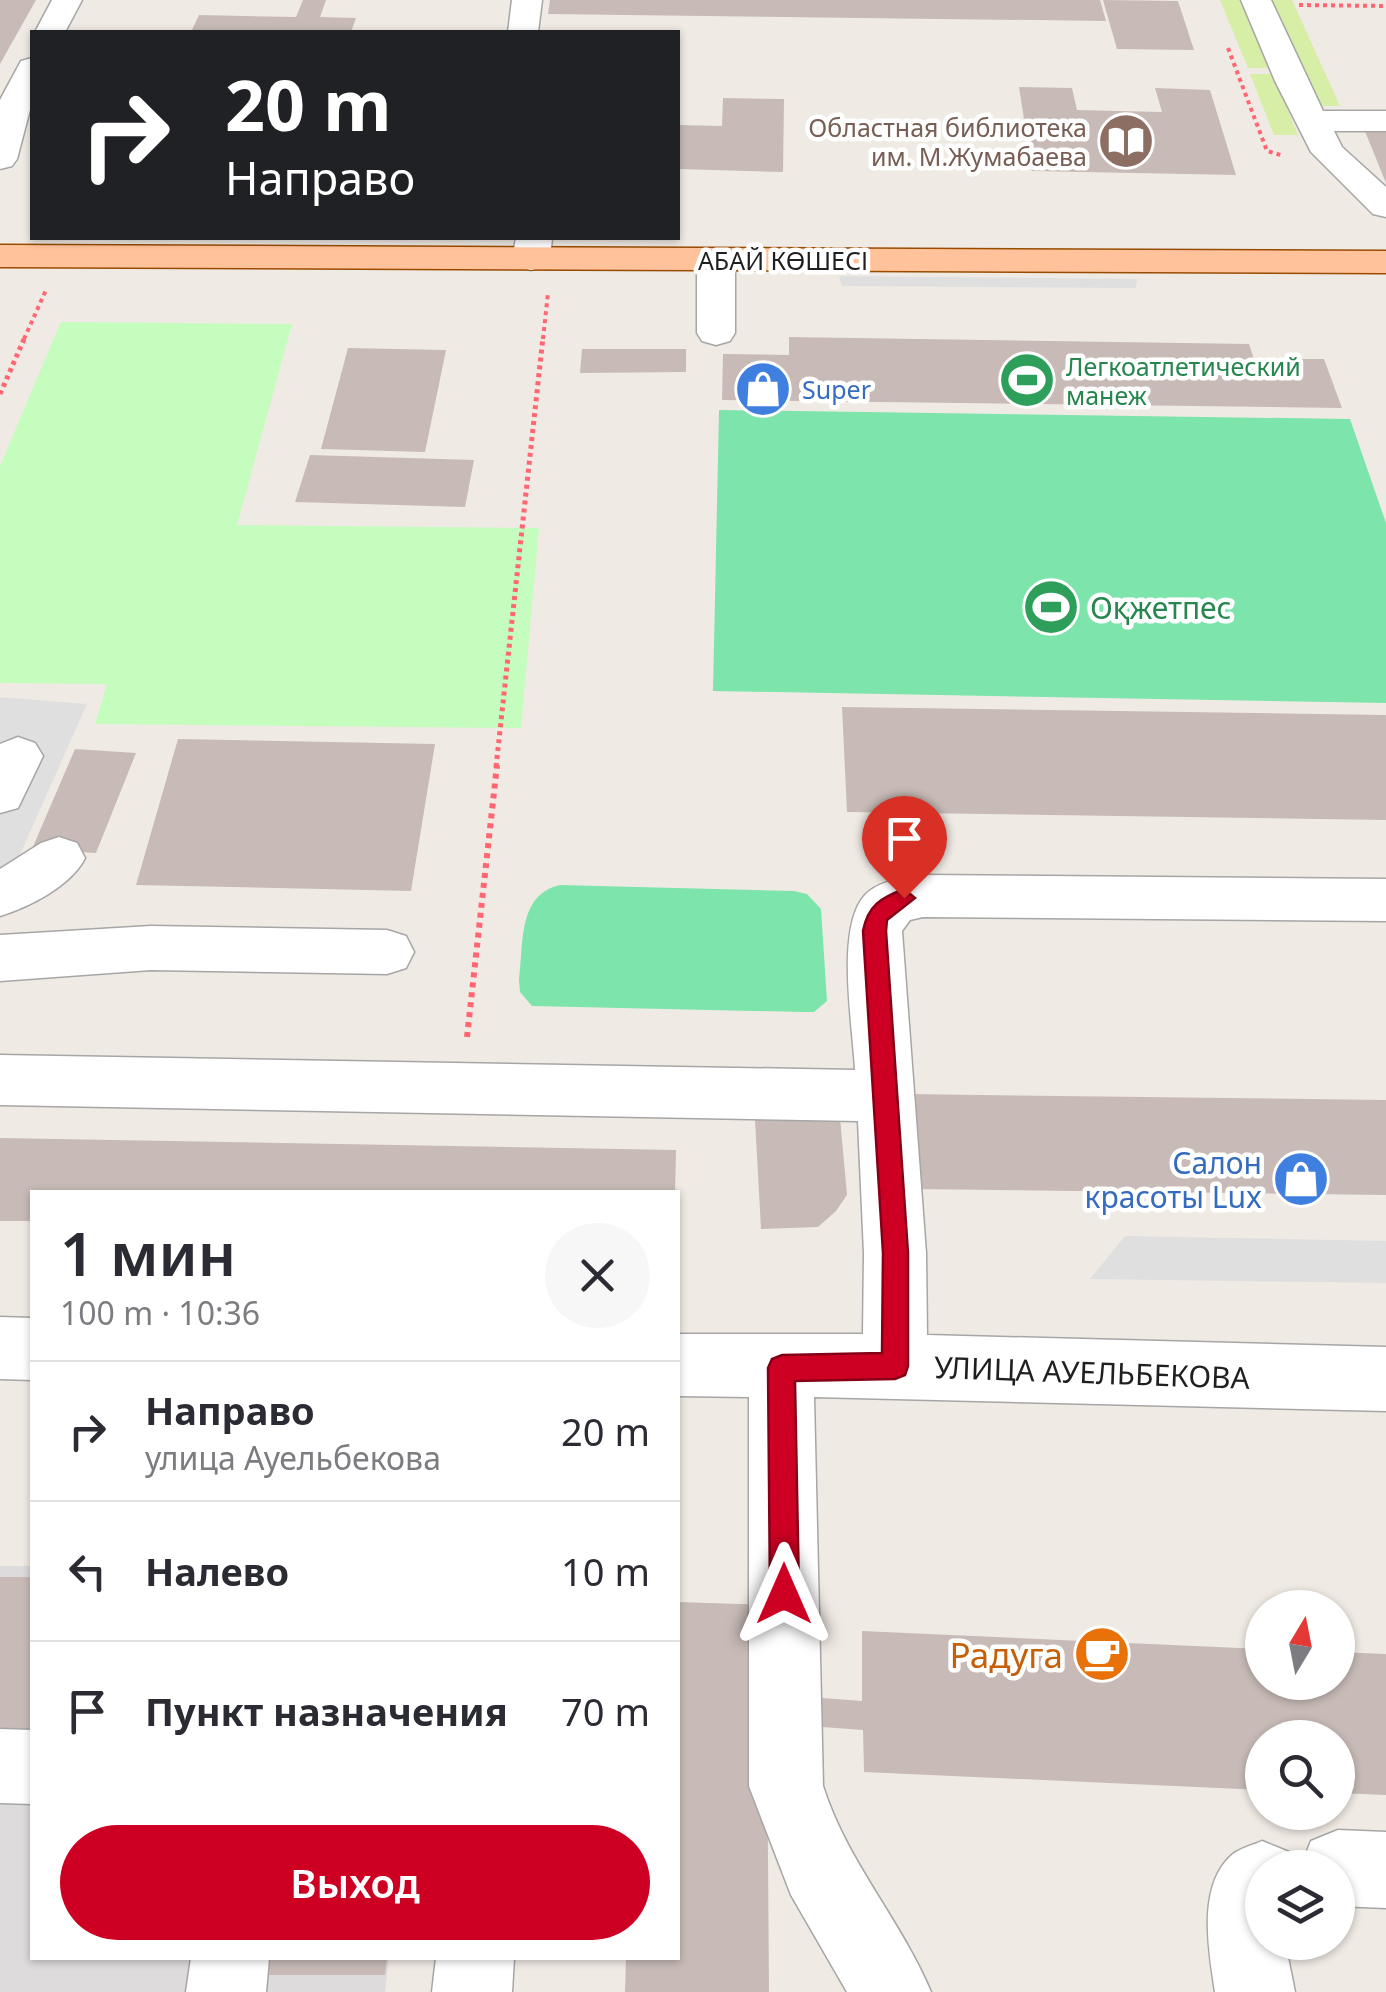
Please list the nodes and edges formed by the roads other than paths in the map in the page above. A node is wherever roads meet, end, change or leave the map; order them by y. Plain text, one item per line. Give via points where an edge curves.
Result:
1 (66, 0) edge
2 (527, 0) edge
3 (1257, 2) edge
4 (51, 30) edge
5 (523, 30) edge
6 (30, 72) edge
7 (1311, 120) junction
8 (1386, 121) edge
9 (0, 158) edge
10 (1386, 206) edge
11 (0, 256) edge
12 (716, 260) junction
13 (538, 261) edge
14 (1386, 262) edge
15 (716, 332) dead end
16 (58, 858) dead end
17 (0, 895) edge
18 (1386, 900) edge
19 (388, 952) dead end
20 (0, 958) edge
21 (0, 1080) edge
22 (885, 1096) junction
23 (0, 1348) edge
24 (30, 1349) edge
25 (680, 1365) edge
26 (895, 1366) junction
27 (782, 1368) junction
28 (1386, 1380) edge
29 (0, 1766) edge
30 (30, 1767) edge
31 (1355, 1869) edge
32 (1386, 1870) edge
33 (230, 1960) edge
34 (474, 1960) edge
35 (1251, 1960) edge
36 (226, 1992) edge
37 (472, 1992) edge
38 (891, 1992) edge
39 (1254, 1992) edge

1 - 4 street
2 - 5 street
3 - 7 street
6 - 9 street
7 - 8 street
7 - 10 street via 1328,152
11 - 13 main road, АБАЙ КӨШЕСІ
12 - 13 main road, АБАЙ КӨШЕСІ
12 - 14 main road, АБАЙ КӨШЕСІ
12 - 15 street
16 - 17 street
18 - 22 street via 904,898 877,916 874,931
19 - 20 street via 152,948
21 - 22 street
22 - 26 street
23 - 24 street
25 - 27 street, УЛИЦА АУЕЛЬБЕКОВА
26 - 27 street, УЛИЦА АУЕЛЬБЕКОВА
26 - 28 street, УЛИЦА АУЕЛЬБЕКОВА
27 - 38 street via 786,1786 820,1877
29 - 30 street
31 - 32 street
33 - 36 street
34 - 37 street
35 - 39 street

